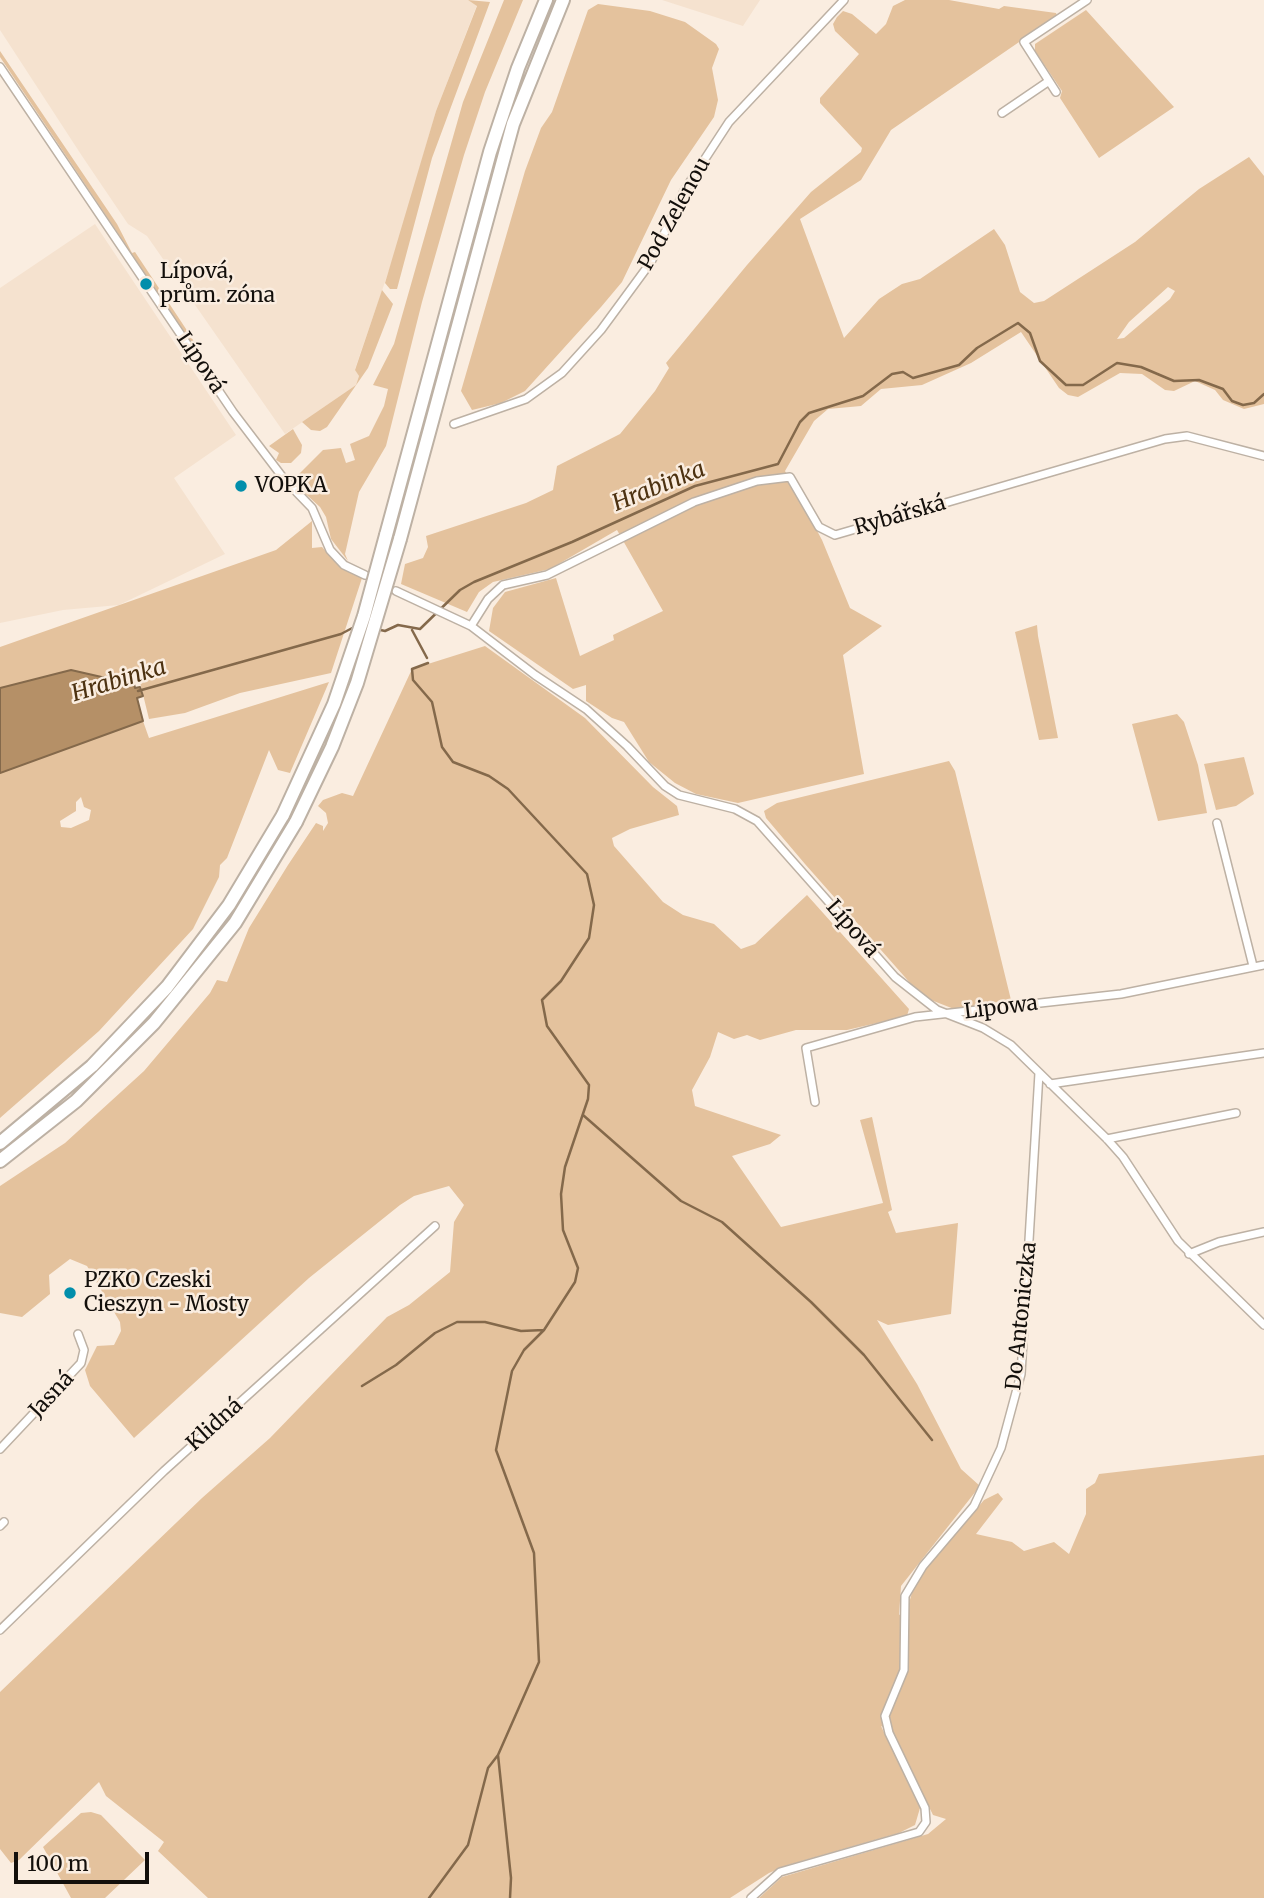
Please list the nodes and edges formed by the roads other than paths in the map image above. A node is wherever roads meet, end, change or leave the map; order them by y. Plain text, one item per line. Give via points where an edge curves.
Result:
1 (546, 0) edge
2 (563, 0) edge
3 (844, 0) edge
4 (1087, 0) edge
5 (0, 67) edge
6 (1049, 81) junction
7 (1056, 92) dead end
8 (1002, 113) dead end
9 (454, 424) dead end
10 (1264, 457) edge
11 (365, 576) dead end
12 (396, 591) dead end
13 (471, 625) junction
14 (1217, 823) dead end
15 (1264, 965) edge
16 (1253, 966) junction
17 (950, 1015) junction
18 (1264, 1054) edge
19 (1039, 1073) junction
20 (1050, 1084) junction
21 (815, 1102) dead end
22 (1237, 1113) dead end
23 (1107, 1139) junction
24 (0, 1143) edge
25 (0, 1161) edge
26 (435, 1226) dead end
27 (1264, 1232) edge
28 (1189, 1254) junction
29 (1264, 1325) edge
30 (78, 1334) dead end
31 (0, 1449) edge
32 (0, 1630) edge
33 (751, 1898) edge

1 - 24 highway, bridge via 490,152 386,535 338,693 308,766 229,905 167,986 92,1066
2 - 25 highway, bridge via 513,124 357,683 296,822 235,923 155,1023 76,1101
3 - 9 street, Pod Zelenou via 729,122 684,191 651,262 601,330 562,373 526,399
4 - 6 street via 1024,42
5 - 11 street, Lípová via 254,441 312,508 331,550 344,565
6 - 7 street
6 - 8 street
10 - 13 street, Rybářská via 1187,436 1165,439 835,535 819,527 790,477 757,481 694,502 547,575 503,585 488,598
12 - 13 street, Lípová
13 - 17 street, Lípová via 586,709 665,786 757,821 895,977
14 - 16 street
15 - 16 street, Lipowa
16 - 17 street, Lipowa via 1121,994
17 - 19 street, Lípová via 1011,1045
17 - 21 street, Lipowa via 915,1017 806,1048
18 - 20 street
19 - 20 street, Lípová
19 - 33 street, Do Antoniczka via 1021,1374 1001,1448 980,1495 911,1582 905,1596 904,1670 885,1716 925,1808 926,1822 919,1832 780,1872
20 - 23 street, Lípová
22 - 23 street
23 - 28 street, Lípová
26 - 32 street, Klidná via 164,1471
27 - 28 street
28 - 29 street, Lípová
30 - 31 street, Jasná via 84,1350 82,1363

